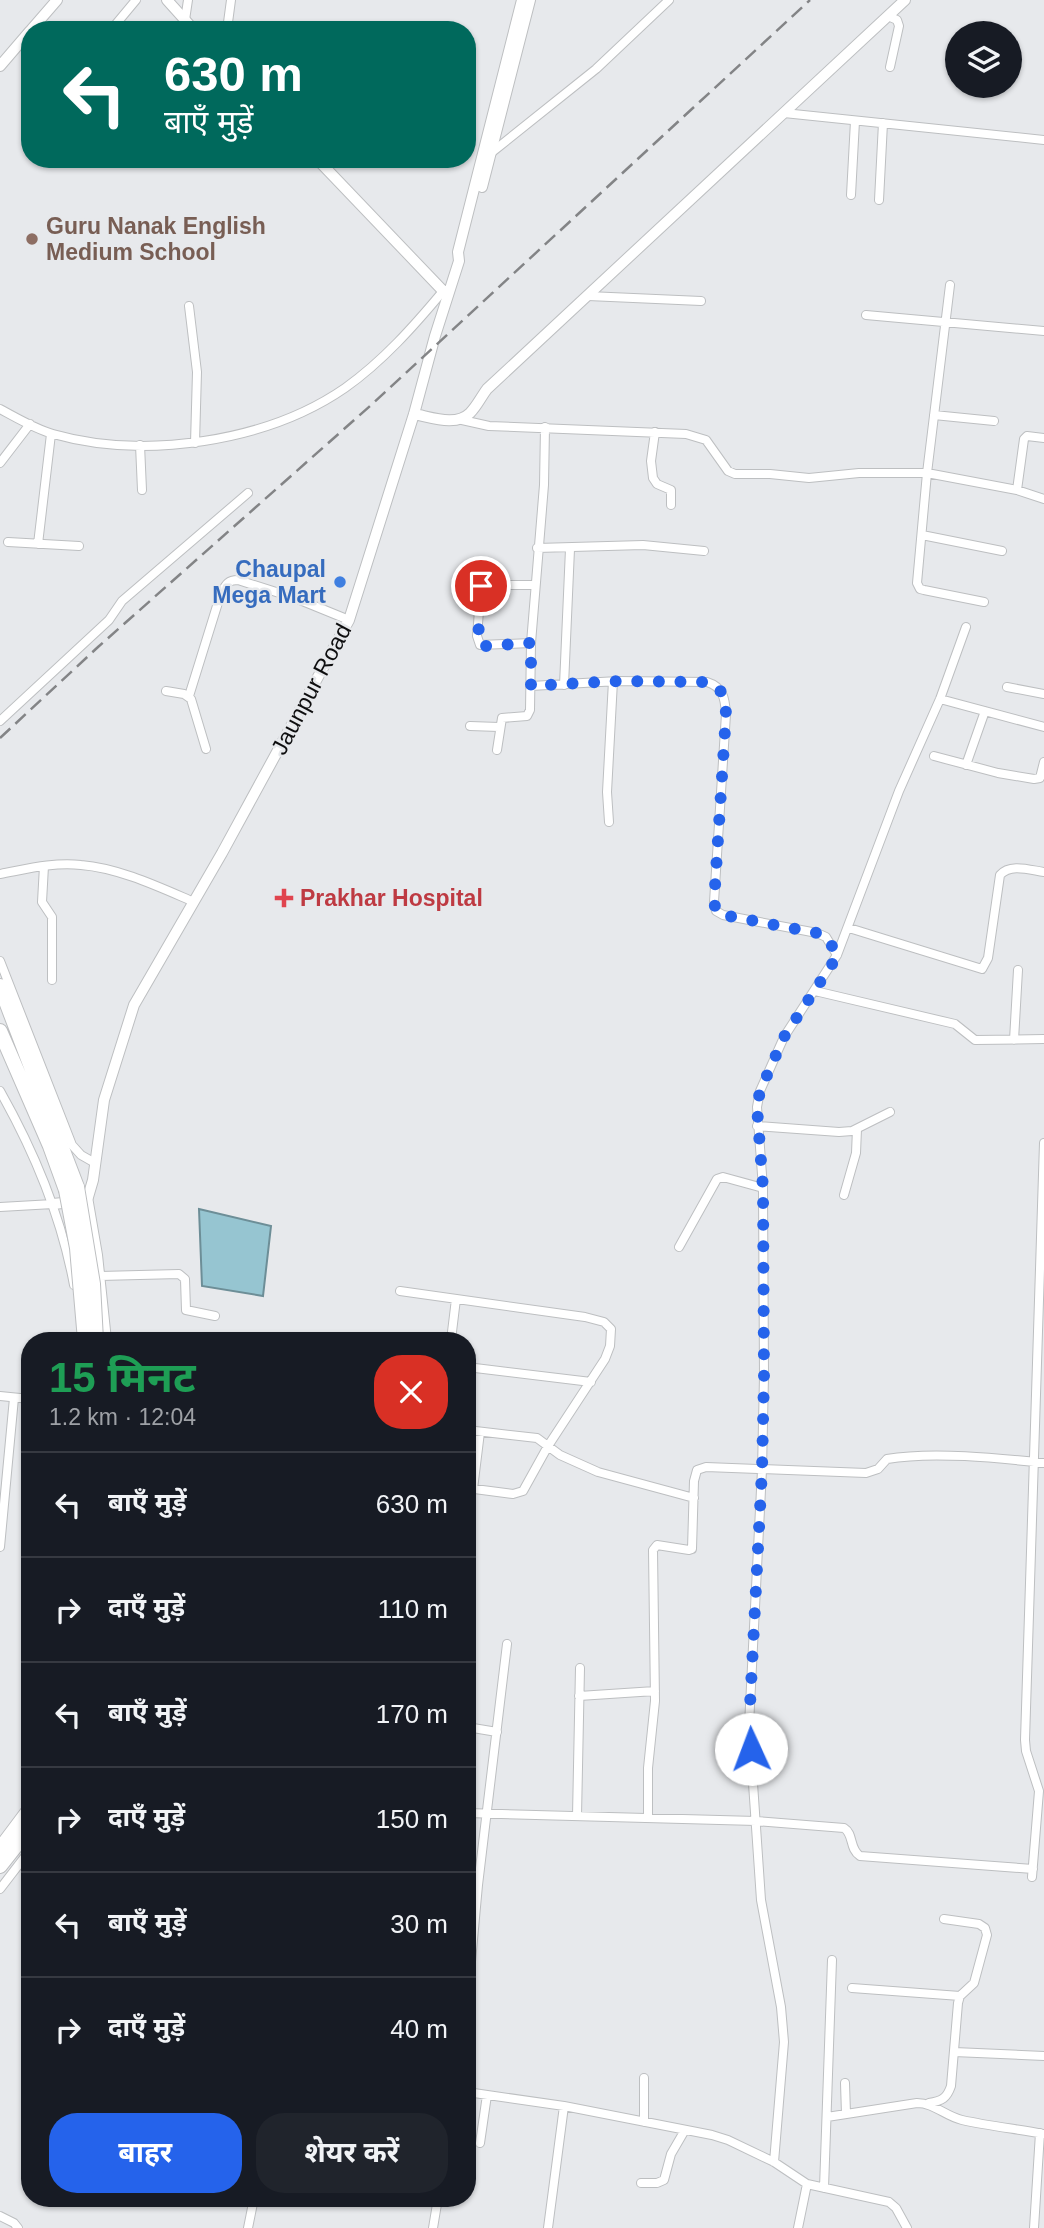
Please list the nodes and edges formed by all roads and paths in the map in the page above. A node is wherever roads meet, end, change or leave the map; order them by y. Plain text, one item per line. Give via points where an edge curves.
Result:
1 (136, 0) edge
2 (167, 0) edge
3 (188, 0) edge
4 (231, 0) edge
5 (522, 0) edge
6 (530, 0) edge
7 (669, 0) edge
8 (905, 0) edge
9 (51, 2) edge
10 (888, 16) junction
11 (186, 20) joint
12 (37, 21) edge
13 (118, 21) edge
14 (228, 21) edge
15 (21, 42) edge
16 (0, 66) edge
17 (890, 67) dead end
18 (784, 113) junction
19 (855, 121) junction
20 (883, 124) junction
21 (1044, 140) edge
22 (491, 152) junction
23 (481, 160) junction
24 (326, 168) edge
25 (851, 194) dead end
26 (879, 200) dead end
27 (459, 261) junction
28 (950, 285) dead end
29 (445, 292) junction
30 (588, 296) junction
31 (701, 301) dead end
32 (189, 306) dead end
33 (866, 315) dead end
34 (945, 323) junction
35 (1044, 331) edge
36 (0, 409) edge
37 (414, 414) junction
38 (934, 415) junction
39 (462, 420) junction
40 (994, 421) dead end
41 (30, 424) junction
42 (545, 427) junction
43 (655, 432) junction
44 (51, 434) junction
45 (1044, 438) edge
46 (195, 443) junction
47 (139, 445) junction
48 (0, 462) edge
49 (927, 473) junction
50 (142, 490) dead end
51 (1017, 490) junction
52 (248, 493) dead end
53 (1044, 499) edge
54 (671, 505) dead end
55 (922, 535) junction
56 (8, 542) dead end
57 (38, 544) junction
58 (79, 546) dead end
59 (537, 548) junction
60 (570, 549) junction
61 (704, 551) dead end
62 (1002, 551) dead end
63 (459, 585) dead end
64 (535, 585) junction
65 (481, 586) junction
66 (984, 602) dead end
67 (349, 620) junction
68 (966, 627) dead end
69 (531, 643) junction
70 (613, 681) junction
71 (564, 685) junction
72 (531, 686) junction
73 (1007, 687) dead end
74 (166, 691) dead end
75 (1044, 694) edge
76 (189, 696) junction
77 (940, 699) junction
78 (985, 711) junction
79 (0, 721) edge
80 (470, 726) dead end
81 (499, 727) junction
82 (1044, 727) edge
83 (206, 749) dead end
84 (497, 750) dead end
85 (934, 757) dead end
86 (1044, 762) edge
87 (967, 765) junction
88 (609, 822) dead end
89 (44, 866) junction
90 (1044, 872) edge
91 (0, 874) edge
92 (194, 902) junction
93 (849, 928) junction
94 (838, 955) junction
95 (0, 961) edge
96 (1018, 970) dead end
97 (52, 980) dead end
98 (0, 986) edge
99 (815, 990) junction
100 (0, 1031) edge
101 (1044, 1039) edge
102 (1014, 1040) junction
103 (0, 1091) edge
104 (890, 1112) dead end
105 (757, 1126) junction
106 (857, 1129) junction
107 (1044, 1143) edge
108 (95, 1163) junction
109 (763, 1188) junction
110 (77, 1191) junction
111 (844, 1195) dead end
112 (53, 1204) junction
113 (0, 1207) edge
114 (679, 1247) dead end
115 (100, 1276) junction
116 (400, 1291) dead end
117 (456, 1299) junction
118 (215, 1316) dead end
119 (79, 1332) edge
120 (84, 1332) edge
121 (96, 1332) edge
122 (106, 1332) edge
123 (452, 1332) edge
124 (476, 1368) edge
125 (591, 1382) junction
126 (0, 1396) edge
127 (14, 1398) junction
128 (21, 1398) edge
129 (476, 1431) edge
130 (480, 1432) junction
131 (548, 1446) junction
132 (476, 1454) edge
133 (1040, 1463) edge
134 (762, 1470) junction
135 (476, 1489) edge
136 (694, 1498) junction
137 (2, 1513) edge
138 (0, 1547) edge
139 (507, 1644) dead end
140 (580, 1668) dead end
141 (655, 1691) junction
142 (579, 1696) junction
143 (476, 1728) edge
144 (497, 1732) junction
145 (21, 1814) edge
146 (476, 1814) edge
147 (488, 1814) junction
148 (577, 1816) junction
149 (648, 1818) junction
150 (756, 1821) junction
151 (1041, 1821) edge
152 (21, 1822) edge
153 (21, 1839) edge
154 (0, 1842) edge
155 (0, 1849) edge
156 (21, 1862) edge
157 (0, 1866) edge
158 (478, 1885) joint
159 (0, 1889) edge
160 (476, 1907) edge
161 (944, 1919) dead end
162 (832, 1960) dead end
163 (852, 1988) dead end
164 (960, 1996) junction
165 (954, 2052) junction
166 (1044, 2056) edge
167 (644, 2078) dead end
168 (845, 2083) dead end
169 (476, 2093) edge
170 (487, 2095) junction
171 (929, 2103) junction
172 (564, 2106) junction
173 (846, 2115) junction
174 (827, 2117) junction
175 (644, 2122) junction
176 (685, 2130) junction
177 (1042, 2133) edge
178 (480, 2143) dead end
179 (774, 2162) junction
180 (640, 2183) dead end
181 (807, 2185) junction
182 (824, 2188) junction
183 (252, 2207) edge
184 (436, 2207) edge
185 (0, 2216) edge
186 (18, 2228) edge
187 (248, 2228) edge
188 (433, 2228) edge
189 (548, 2228) edge
190 (798, 2228) edge
191 (907, 2228) edge
192 (1034, 2228) edge

1 - 13 street
2 - 11 street
3 - 11 street
4 - 14 street
5 - 23 street, Jaunpur Road
6 - 22 street
7 - 22 street via 596,68
8 - 10 street
9 - 12 street
10 - 17 street via 899,26
10 - 18 street
15 - 16 street
18 - 19 street
18 - 30 street
19 - 20 street
19 - 25 street
20 - 21 street
20 - 26 street
22 - 23 street
22 - 27 street
23 - 27 street, Jaunpur Road
24 - 29 street
27 - 29 street, Jaunpur Road
28 - 34 street
29 - 37 street, Jaunpur Road
29 - 46 street via 345,388 271,425
30 - 31 street
30 - 39 street via 487,389
32 - 46 street via 197,372
33 - 34 street
34 - 35 street
34 - 38 street
36 - 41 street
37 - 39 street
37 - 67 street, Jaunpur Road
38 - 40 street
38 - 49 street
39 - 42 street via 489,426
41 - 44 street
41 - 48 street
42 - 43 street
42 - 59 street
43 - 49 street via 701,437 734,474 809,478
43 - 54 street via 651,472 657,484 671,490
44 - 47 street
44 - 57 street
45 - 51 street via 1024,439
46 - 47 street
47 - 50 street
49 - 51 street
49 - 55 street
51 - 53 street
52 - 79 street via 122,601 109,620
55 - 62 street
55 - 66 street via 920,589
56 - 57 street
57 - 58 street
59 - 60 street
59 - 64 street
60 - 61 street via 643,545
60 - 71 street
63 - 65 street
64 - 65 street
64 - 69 street
65 - 69 street via 480,645
67 - 76 street via 232,580 221,593
67 - 92 street, Jaunpur Road
68 - 77 street
69 - 72 street
70 - 71 street
70 - 88 street
70 - 94 street via 707,682 722,691 726,714 716,911 817,933 826,937
71 - 72 street
72 - 81 street via 529,714 502,718
73 - 75 street
74 - 76 street
76 - 83 street
77 - 78 street
77 - 93 street via 899,791
78 - 82 street
78 - 87 street
80 - 81 street
81 - 84 street
85 - 87 street
86 - 87 street via 1040,778 1034,779
89 - 91 street
89 - 92 street via 104,868
89 - 97 street via 42,902 52,917
90 - 93 street via 1012,868 1000,875 988,958 982,968
92 - 108 street, Jaunpur Road via 134,1005 104,1100
93 - 94 street
94 - 99 street
95 - 108 street via 72,1145
96 - 102 street
98 - 110 highway
99 - 102 street via 955,1024 975,1040
99 - 105 street via 769,1069 760,1091
100 - 110 highway
101 - 102 street
103 - 112 street
104 - 106 street
105 - 106 street via 839,1132
105 - 109 street
106 - 111 street via 856,1153
107 - 133 street
108 - 110 street, Jaunpur Road via 92,1189
109 - 114 street via 723,1177 717,1180
109 - 134 street
110 - 112 street via 82,1201
110 - 115 street
110 - 120 highway, bridge
110 - 121 highway, bridge via 93,1284
112 - 113 street
112 - 119 street via 69,1255
115 - 118 street via 180,1274 185,1279 186,1310
115 - 122 street
116 - 117 street
117 - 123 street
117 - 125 street via 604,1322 611,1329 610,1346
124 - 125 street
125 - 131 street
126 - 127 street
127 - 128 street
127 - 137 street
129 - 130 street
130 - 131 street via 537,1438
130 - 132 street
131 - 135 street via 519,1494
131 - 136 street via 598,1472
133 - 134 street via 912,1457 887,1459 866,1473
133 - 151 street via 1025,1740 1039,1791
134 - 136 street via 700,1468
134 - 150 street via 749,1725
136 - 141 street via 692,1549 657,1545 653,1550
137 - 138 street
139 - 144 street
140 - 142 street
141 - 142 street
141 - 149 street
142 - 148 street
143 - 144 street
144 - 147 street
145 - 154 street
146 - 147 street
147 - 148 street
147 - 158 street
148 - 149 street
149 - 150 street
150 - 151 street via 844,1828 860,1856 1033,1873
150 - 179 street via 761,1900 784,2042
152 - 155 highway
153 - 157 highway
156 - 159 street
158 - 160 street
161 - 164 street via 979,1924 987,1931 974,1983
162 - 174 street
163 - 164 street
164 - 165 street
165 - 166 street
165 - 171 street via 947,2097
167 - 175 street
168 - 173 street
169 - 170 street
170 - 172 street
170 - 178 street
171 - 173 street
171 - 177 street via 962,2120
172 - 175 street
172 - 189 street
173 - 174 street
174 - 182 street
175 - 176 street
176 - 179 street via 728,2140
176 - 180 street via 671,2154 664,2180
177 - 192 street
179 - 181 street
181 - 182 street
181 - 190 street
182 - 191 street via 889,2202
183 - 187 street
184 - 188 street
185 - 186 street

